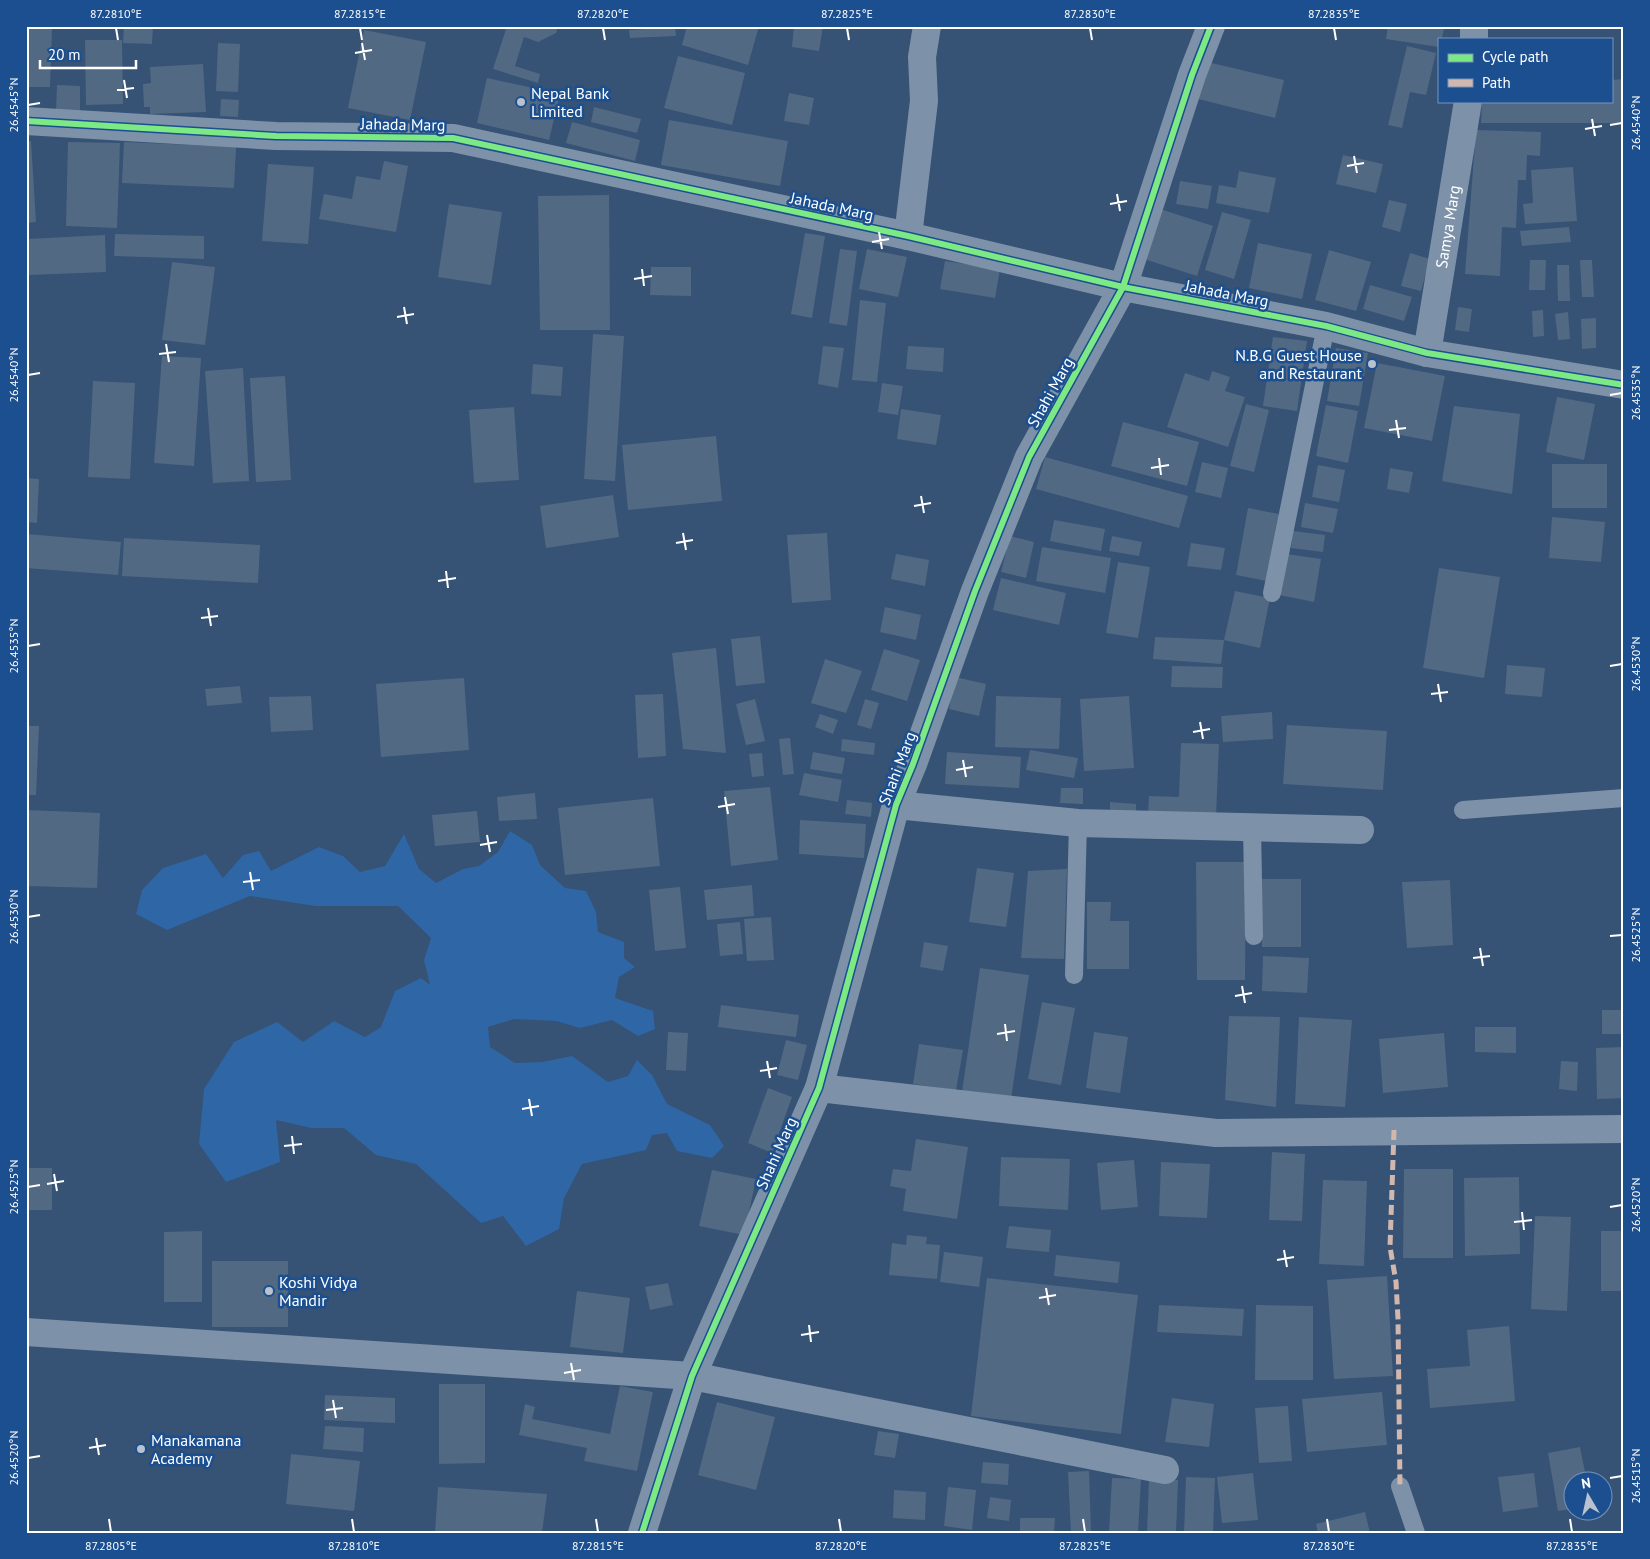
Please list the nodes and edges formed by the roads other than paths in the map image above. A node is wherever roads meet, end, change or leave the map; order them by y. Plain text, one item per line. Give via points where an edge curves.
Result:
1 (926, 26) edge
2 (1211, 26) edge
3 (1468, 102) edge
4 (26, 121) edge
5 (908, 236) junction
6 (1123, 287) junction
7 (1326, 326) junction
8 (1426, 353) junction
9 (1624, 385) edge
10 (1272, 593) dead end
11 (1624, 798) edge
12 (896, 806) junction
13 (1463, 810) dead end
14 (1078, 823) junction
15 (1252, 827) junction
16 (1360, 830) dead end
17 (1254, 936) dead end
18 (1074, 975) dead end
19 (820, 1088) junction
20 (1624, 1129) edge
21 (26, 1332) edge
22 (692, 1376) junction
23 (1165, 1470) dead end
24 (1400, 1486) dead end
25 (642, 1533) edge
26 (1416, 1533) edge

1 - 5 street via 922,56 924,101
2 - 6 street, Shahi Marg
3 - 8 street, Samya Marg
4 - 5 street, Jahada Marg via 276,136 453,138
5 - 6 street, Jahada Marg
6 - 7 street, Jahada Marg
6 - 12 street, Shahi Marg via 1029,457 975,590
7 - 8 street, Jahada Marg
7 - 10 lane
8 - 9 street, Jahada Marg
11 - 13 lane
12 - 14 street
12 - 19 street, Shahi Marg
14 - 15 street
14 - 18 lane
15 - 16 street
15 - 17 lane
19 - 20 street via 1216,1133
19 - 22 street, Shahi Marg
21 - 22 street
22 - 23 street
22 - 25 street, Shahi Marg
24 - 26 lane

